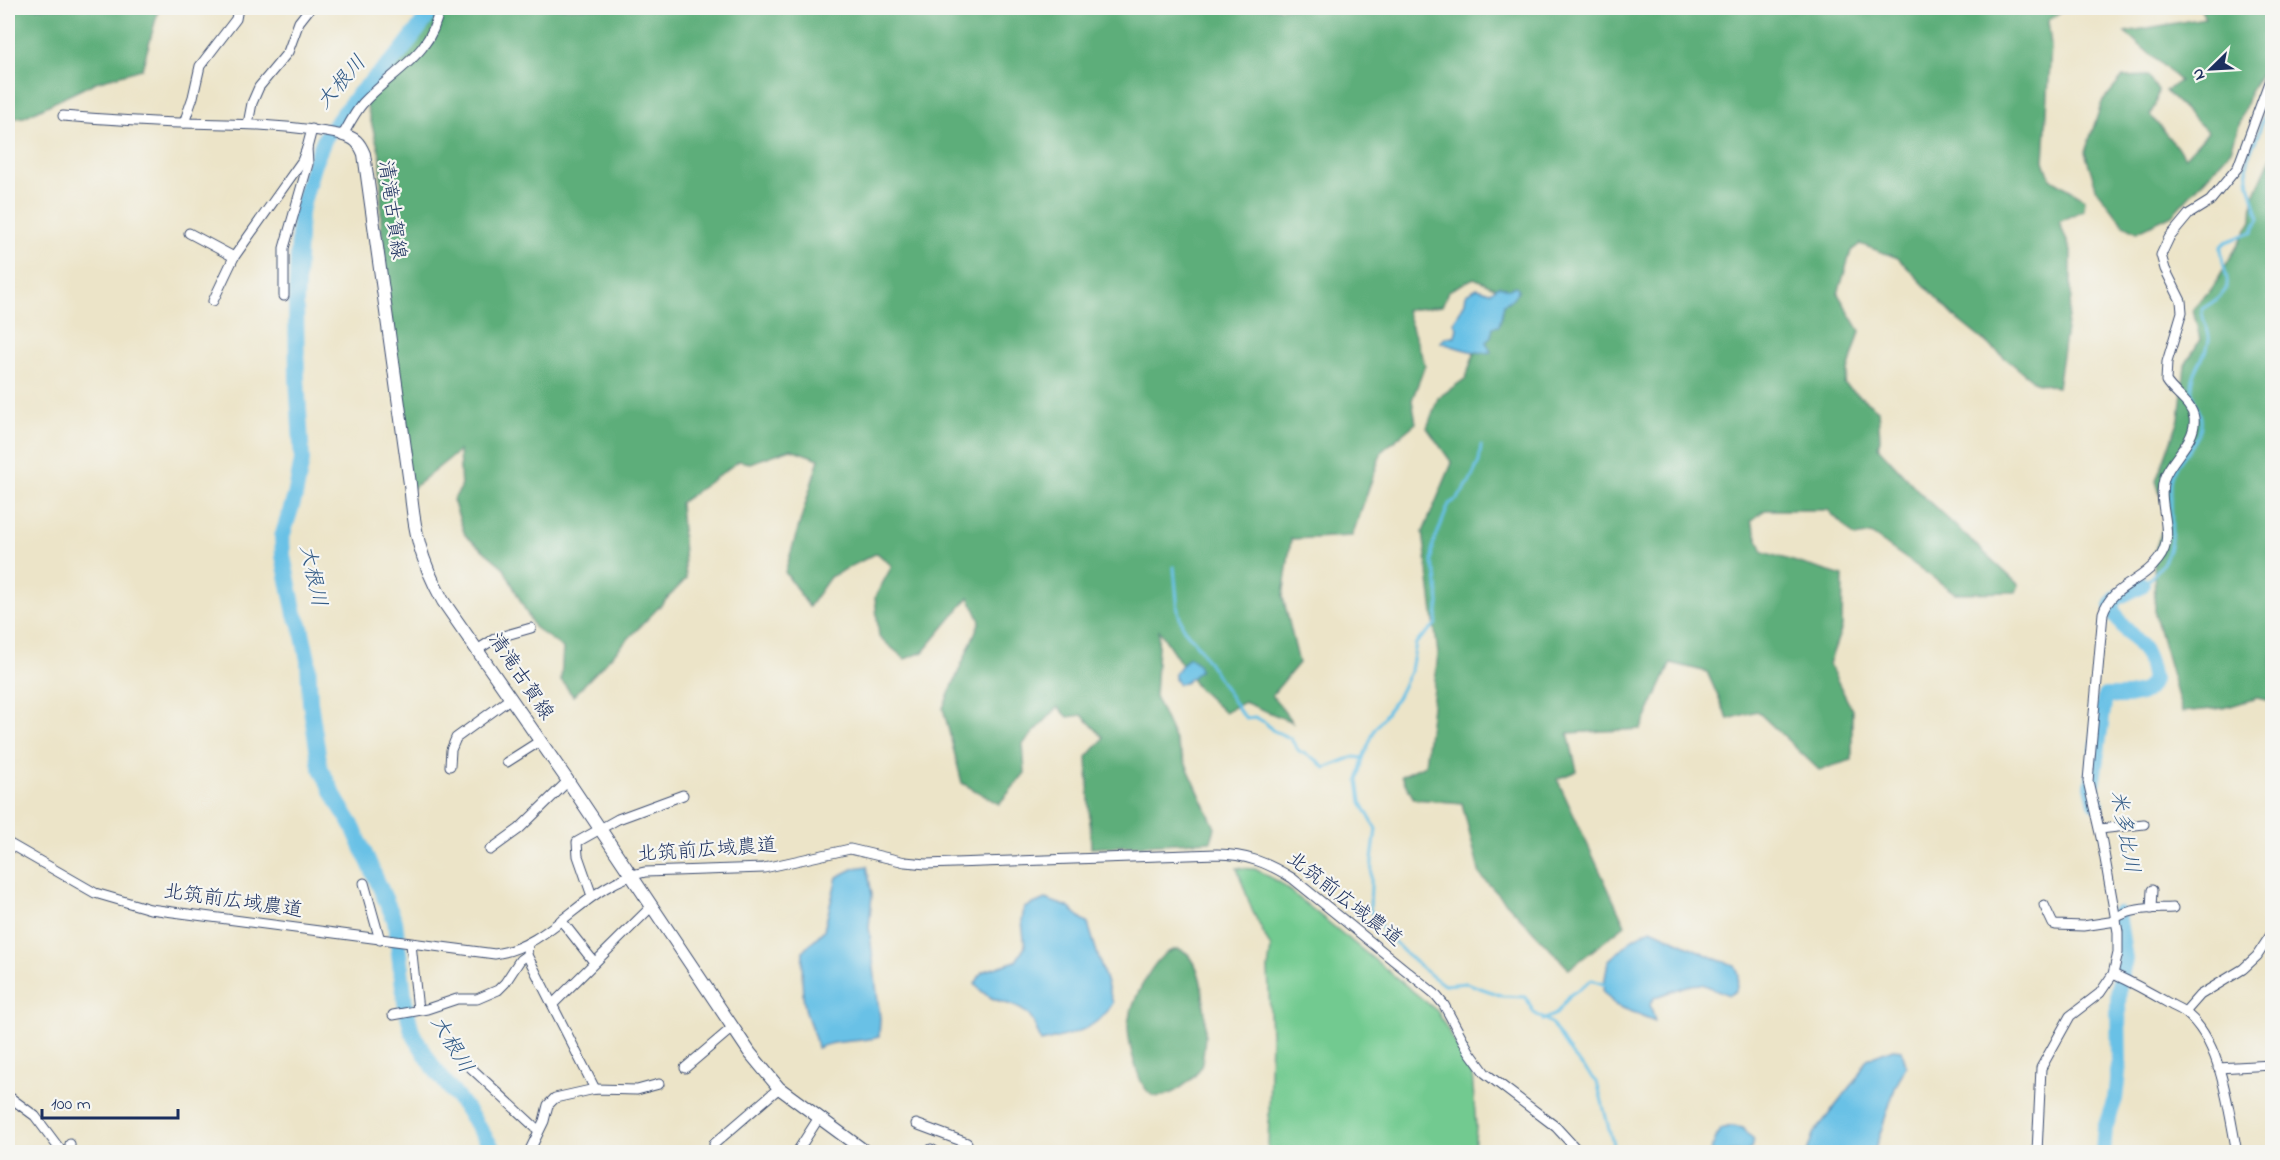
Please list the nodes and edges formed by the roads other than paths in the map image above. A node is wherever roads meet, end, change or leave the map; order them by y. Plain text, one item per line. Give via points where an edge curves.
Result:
1 (238, 8) edge
2 (310, 8) edge
3 (439, 8) edge
4 (2272, 74) edge
5 (63, 116) dead end
6 (184, 123) junction
7 (248, 124) junction
8 (312, 129) junction
9 (343, 135) junction
10 (307, 148) junction
11 (189, 233) dead end
12 (234, 257) junction
13 (284, 296) dead end
14 (213, 301) dead end
15 (531, 628) dead end
16 (477, 650) junction
17 (511, 698) junction
18 (540, 741) junction
19 (507, 762) dead end
20 (450, 766) dead end
21 (568, 781) junction
22 (683, 795) dead end
23 (2144, 824) dead end
24 (599, 829) junction
25 (2100, 829) junction
26 (8, 843) edge
27 (490, 850) dead end
28 (629, 875) junction
29 (364, 883) dead end
30 (2152, 890) dead end
31 (592, 896) junction
32 (2044, 905) dead end
33 (651, 907) junction
34 (2173, 908) dead end
35 (2151, 909) junction
36 (2115, 919) junction
37 (561, 920) junction
38 (2272, 933) edge
39 (380, 940) junction
40 (528, 943) junction
41 (408, 944) junction
42 (527, 955) junction
43 (594, 962) junction
44 (2113, 974) junction
45 (553, 1004) junction
46 (418, 1010) junction
47 (2185, 1012) junction
48 (393, 1015) dead end
49 (732, 1028) junction
50 (2272, 1065) edge
51 (470, 1067) dead end
52 (685, 1068) dead end
53 (2218, 1068) junction
54 (659, 1084) dead end
55 (778, 1088) junction
56 (595, 1089) junction
57 (8, 1096) edge
58 (818, 1119) junction
59 (916, 1124) dead end
60 (538, 1130) junction
61 (714, 1144) dead end
62 (62, 1152) edge
63 (530, 1152) edge
64 (797, 1152) edge
65 (866, 1152) edge
66 (967, 1152) edge
67 (1579, 1152) edge
68 (2037, 1152) edge
69 (2237, 1152) edge

1 - 6 street via 236,19 200,66
2 - 7 street via 299,22 288,52 259,87
3 - 9 street via 424,47 363,104
4 - 25 street via 2238,167 2210,201 2189,214 2161,255 2182,312 2167,362 2166,381 2194,417 2191,435 2163,481 2167,538 2160,559 2141,578 2114,593 2103,613 2088,782
5 - 6 street
6 - 7 street
7 - 8 street
8 - 9 street
8 - 10 street
9 - 16 main road, 清滝古賀線 via 358,142 364,154 417,542 443,601
10 - 12 street via 302,161
10 - 13 street via 308,164 284,248
11 - 12 street
12 - 14 street
15 - 16 street via 496,638
16 - 17 main road, 清滝古賀線
17 - 18 main road, 清滝古賀線
17 - 20 street via 456,738
18 - 19 street
18 - 21 main road, 清滝古賀線
21 - 24 main road, 清滝古賀線
21 - 27 street via 519,829
22 - 24 street
23 - 25 street
24 - 28 main road, 清滝古賀線
24 - 31 street via 577,842
25 - 36 street
26 - 39 street, 北筑前広域農道 via 95,893 123,902 181,914
28 - 31 street, 北筑前広域農道
28 - 33 main road, 清滝古賀線
28 - 67 street, 北筑前広域農道 via 764,868 850,849 926,864 1217,854 1250,857 1292,878 1425,985 1444,1005 1485,1073 1556,1127
29 - 39 street
30 - 35 street
31 - 37 street, 北筑前広域農道
32 - 36 street via 2056,925 2083,926
33 - 43 street
33 - 49 main road, 清滝古賀線
34 - 35 street
35 - 36 street via 2124,912
36 - 44 street via 2118,953
37 - 40 street, 北筑前広域農道
37 - 43 street
38 - 47 street via 2243,969 2200,995
39 - 41 street, 北筑前広域農道
40 - 41 street, 北筑前広域農道 via 495,954
40 - 42 street
41 - 46 street
42 - 45 street
42 - 46 street via 498,990 477,999 457,999
43 - 45 street
44 - 47 street
44 - 68 street via 2100,993 2070,1016 2041,1068
45 - 56 street
46 - 48 street
47 - 53 street via 2212,1047
49 - 52 street
49 - 55 main road, 清滝古賀線
50 - 53 street
51 - 60 street
53 - 69 street
54 - 56 street via 637,1090
55 - 58 main road, 清滝古賀線
55 - 61 street
56 - 60 street via 555,1098
57 - 62 street via 35,1116
58 - 64 street
58 - 65 main road, 清滝古賀線
59 - 66 street via 968,1143
60 - 63 street

